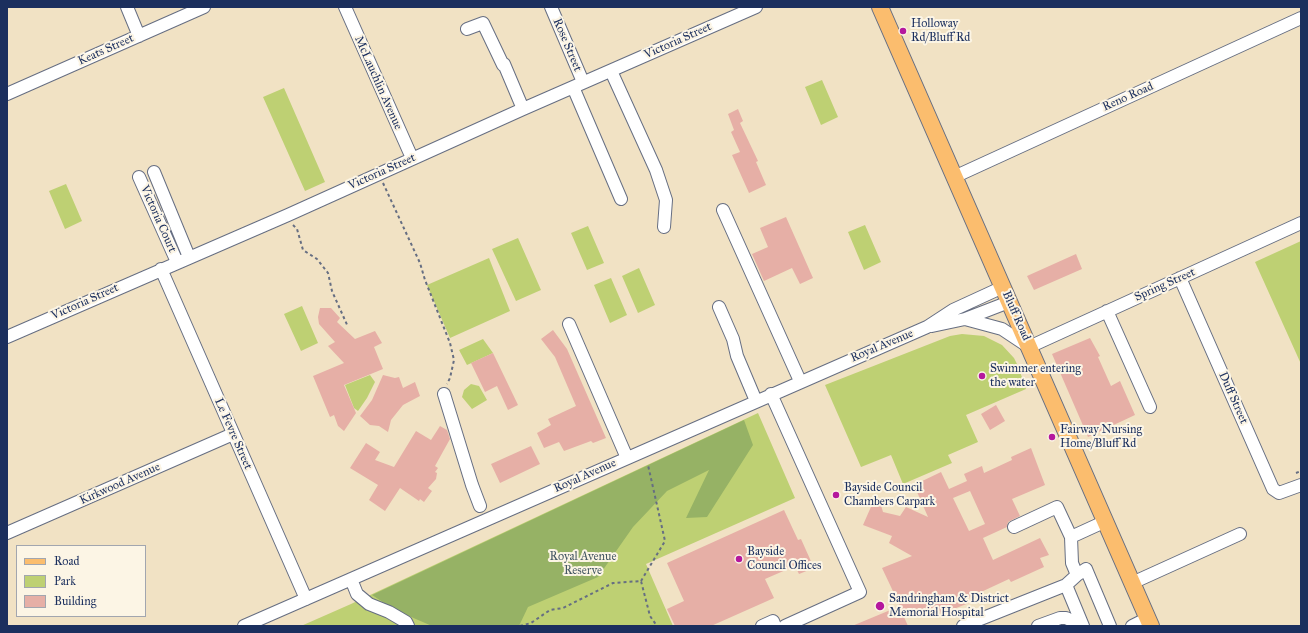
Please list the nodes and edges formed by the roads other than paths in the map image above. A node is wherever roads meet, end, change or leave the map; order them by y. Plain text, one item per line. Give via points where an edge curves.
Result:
1 (127, 7) edge
2 (204, 7) edge
3 (345, 7) edge
4 (551, 7) edge
5 (756, 7) edge
6 (882, 8) edge
7 (1301, 18) edge
8 (467, 29) dead end
9 (139, 36) junction
10 (611, 71) junction
11 (578, 85) junction
12 (7, 94) edge
13 (523, 108) junction
14 (412, 158) junction
15 (154, 172) dead end
16 (139, 177) dead end
17 (954, 177) junction
18 (621, 199) dead end
19 (723, 210) dead end
20 (1301, 223) edge
21 (664, 227) dead end
22 (189, 257) junction
23 (177, 262) junction
24 (161, 269) junction
25 (1180, 278) junction
26 (1003, 287) junction
27 (1009, 302) junction
28 (719, 307) dead end
29 (1107, 312) junction
30 (965, 319) junction
31 (569, 324) dead end
32 (927, 327) junction
33 (7, 336) edge
34 (1030, 347) junction
35 (800, 381) junction
36 (444, 394) road end
37 (771, 394) junction
38 (756, 401) junction
39 (1150, 407) dead end
40 (233, 434) junction
41 (627, 458) junction
42 (1301, 484) edge
43 (480, 506) dead end
44 (1106, 522) junction
45 (1014, 526) dead end
46 (7, 533) edge
47 (1240, 534) dead end
48 (1071, 537) junction
49 (1077, 575) junction
50 (351, 579) junction
51 (1132, 583) junction
52 (1066, 585) junction
53 (306, 599) junction
54 (1150, 622) edge
55 (244, 626) edge
56 (408, 626) edge
57 (762, 626) edge
58 (775, 626) edge
59 (785, 626) edge
60 (963, 626) edge
61 (1038, 626) edge
62 (1083, 626) edge
63 (1110, 626) edge
64 (1132, 626) edge

1 - 9 street
2 - 9 street, Keats Street
3 - 14 street, McLauchlin Avenue
4 - 11 street, Rose Street
5 - 10 street, Victoria Street
6 - 17 main road, Bluff Road
7 - 17 street, Reno Road
8 - 13 street via 483,23
9 - 12 street, Keats Street
10 - 11 street, Victoria Street
10 - 21 street via 656,170 666,200
11 - 13 street, Victoria Street
11 - 18 street, Rose Street
13 - 14 street, Victoria Street
14 - 22 street, Victoria Street
15 - 22 street, Victoria Court
16 - 23 street, Victoria Court
17 - 26 main road, Bluff Road
19 - 35 street
20 - 25 street, Spring Street
22 - 23 street, Victoria Street
23 - 24 street, Victoria Street
24 - 33 street, Victoria Street
24 - 40 street, Le Fevre Street
25 - 29 street, Spring Street
25 - 42 street, Duff Street via 1273,489 1279,492
26 - 27 main road, Bluff Road
26 - 32 street, Royal Avenue via 953,310
27 - 30 street, Royal Avenue
27 - 34 main road, Bluff Road
28 - 38 street
29 - 34 street, Spring Street
29 - 39 street
30 - 32 street, Royal Avenue
30 - 34 street via 1002,329
31 - 41 street
32 - 35 street, Royal Avenue
34 - 44 main road, Bluff Road
35 - 37 street, Royal Avenue
36 - 43 street
37 - 38 street, Royal Avenue
37 - 59 street via 860,592
38 - 41 street, Royal Avenue
40 - 46 street, Kirkwood Avenue
40 - 53 street, Le Fevre Street
41 - 50 street, Royal Avenue
44 - 48 street
44 - 51 main road, Bluff Road
45 - 48 street via 1057,507
47 - 51 street
48 - 49 street via 1072,563
49 - 52 street
49 - 63 street via 1086,569
50 - 53 street, Royal Avenue
50 - 56 street via 357,594 369,604 389,612 406,622
51 - 54 main road, Bluff Road
52 - 60 street
52 - 62 street
53 - 55 street, Royal Avenue
54 - 64 street
57 - 58 street via 773,621
61 - 62 street via 1060,618

